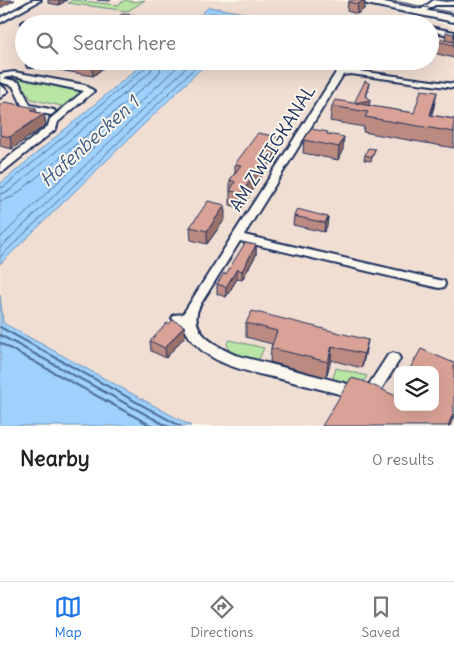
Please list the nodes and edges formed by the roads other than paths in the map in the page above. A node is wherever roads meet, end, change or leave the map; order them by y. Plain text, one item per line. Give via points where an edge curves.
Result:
1 (38, 0) edge
2 (362, 0) edge
3 (374, 0) edge
4 (436, 2) edge
5 (454, 2) edge
6 (422, 11) junction
7 (436, 15) edge
8 (439, 16) edge
9 (454, 18) edge
10 (0, 21) edge
11 (439, 31) edge
12 (454, 34) edge
13 (439, 41) edge
14 (454, 44) edge
15 (439, 47) edge
16 (454, 51) edge
17 (0, 76) edge
18 (0, 80) edge
19 (454, 86) edge
20 (0, 87) edge
21 (0, 95) edge
22 (51, 112) dead end
23 (0, 169) edge
24 (236, 237) junction
25 (439, 284) dead end
26 (394, 359) dead end

1 - 10 street
2 - 6 main road
3 - 6 main road
4 - 5 street
4 - 6 street
6 - 7 main road
6 - 9 main road
8 - 9 main road
11 - 12 street
13 - 14 street
15 - 16 street
17 - 18 street
17 - 23 street via 16,75 84,87 90,91 53,121 54,127
18 - 22 street via 16,84 27,108
19 - 24 street, AM ZWEIGKANAL via 340,73
20 - 21 street via 4,90
24 - 25 street, AM ZWEIGKANAL
24 - 26 street, AM ZWEIGKANAL via 190,315 193,330 205,344 237,362 367,393 372,392

